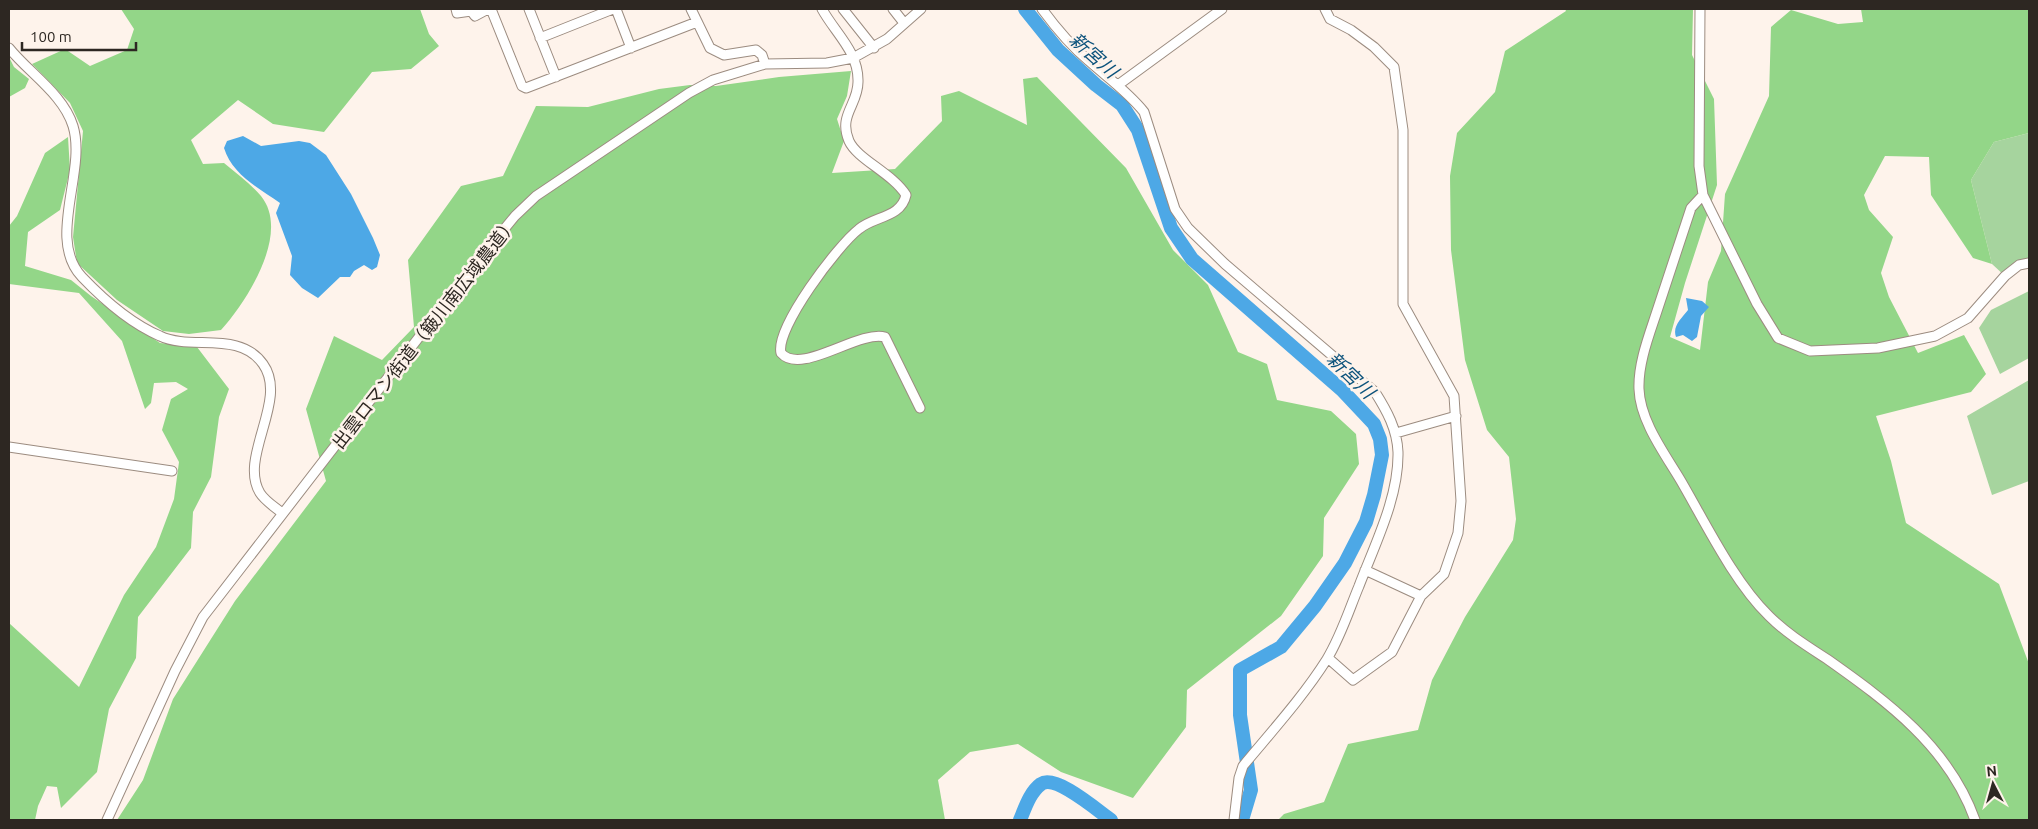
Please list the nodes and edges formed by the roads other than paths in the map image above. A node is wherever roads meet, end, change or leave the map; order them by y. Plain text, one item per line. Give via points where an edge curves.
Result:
1 (456, 9) edge
2 (489, 9) edge
3 (529, 9) edge
4 (614, 9) edge
5 (691, 9) edge
6 (822, 9) edge
7 (844, 9) edge
8 (893, 9) edge
9 (921, 9) edge
10 (1042, 9) edge
11 (1222, 9) edge
12 (1325, 9) edge
13 (1700, 9) edge
14 (697, 22) junction
15 (904, 23) junction
16 (540, 38) junction
17 (9, 48) edge
18 (631, 48) junction
19 (874, 48) junction
20 (852, 58) junction
21 (765, 64) junction
22 (556, 77) junction
23 (1118, 85) junction
24 (1703, 195) junction
25 (2029, 263) edge
26 (920, 408) dead end
27 (1456, 416) junction
28 (1396, 433) junction
29 (9, 447) edge
30 (172, 471) dead end
31 (282, 513) junction
32 (1365, 570) junction
33 (1421, 596) junction
34 (1328, 658) junction
35 (107, 820) edge
36 (1234, 820) edge
37 (1975, 820) edge

1 - 2 street via 457,13 471,11 475,16
2 - 22 street via 522,86 532,88
3 - 16 street
4 - 16 street
4 - 18 street
5 - 14 street
6 - 20 street via 829,23 848,45
7 - 19 street
8 - 15 street
9 - 15 street, 出雲ロマン街道（簸川南広域農道）
10 - 23 street via 1070,43
11 - 23 street
12 - 27 street via 1330,19 1374,47 1394,67 1403,130 1402,304 1454,396
13 - 24 street via 1699,166
14 - 18 street
14 - 21 street via 715,52 724,55 756,50
15 - 19 street, 出雲ロマン街道（簸川南広域農道）
16 - 22 street
17 - 31 street via 56,97 74,127 76,154 66,235 73,266 135,321 161,337 174,341 225,344 247,351 263,364 269,376 270,393 254,471 259,492
18 - 22 street
19 - 20 street, 出雲ロマン街道（簸川南広域農道）
20 - 21 street, 出雲ロマン街道（簸川南広域農道） via 826,63
20 - 26 street via 859,84 846,116 849,141 855,151 900,185 906,195 904,202 891,214 860,227 845,243 806,293 780,348 786,358 794,360 884,337
21 - 31 street, 出雲ロマン街道（簸川南広域農道） via 713,80 689,93 536,196 495,239
23 - 28 street via 1144,112 1175,209 1188,228 1224,264 1375,392
24 - 25 street via 1770,328 1778,338 1810,352 1878,348 1935,336 1968,318 2005,276 2019,265
24 - 37 street via 1691,208 1644,349 1639,389 1644,411 1713,537 1757,604 1786,630 1905,718 1946,764
27 - 28 street
27 - 33 street via 1461,500 1458,533 1444,574
28 - 32 street via 1397,472 1392,498
29 - 30 street
31 - 35 street, 出雲ロマン街道（簸川南広域農道） via 189,640
32 - 33 street
32 - 34 street
33 - 34 street via 1392,652 1353,680
34 - 36 street via 1304,693 1243,766

